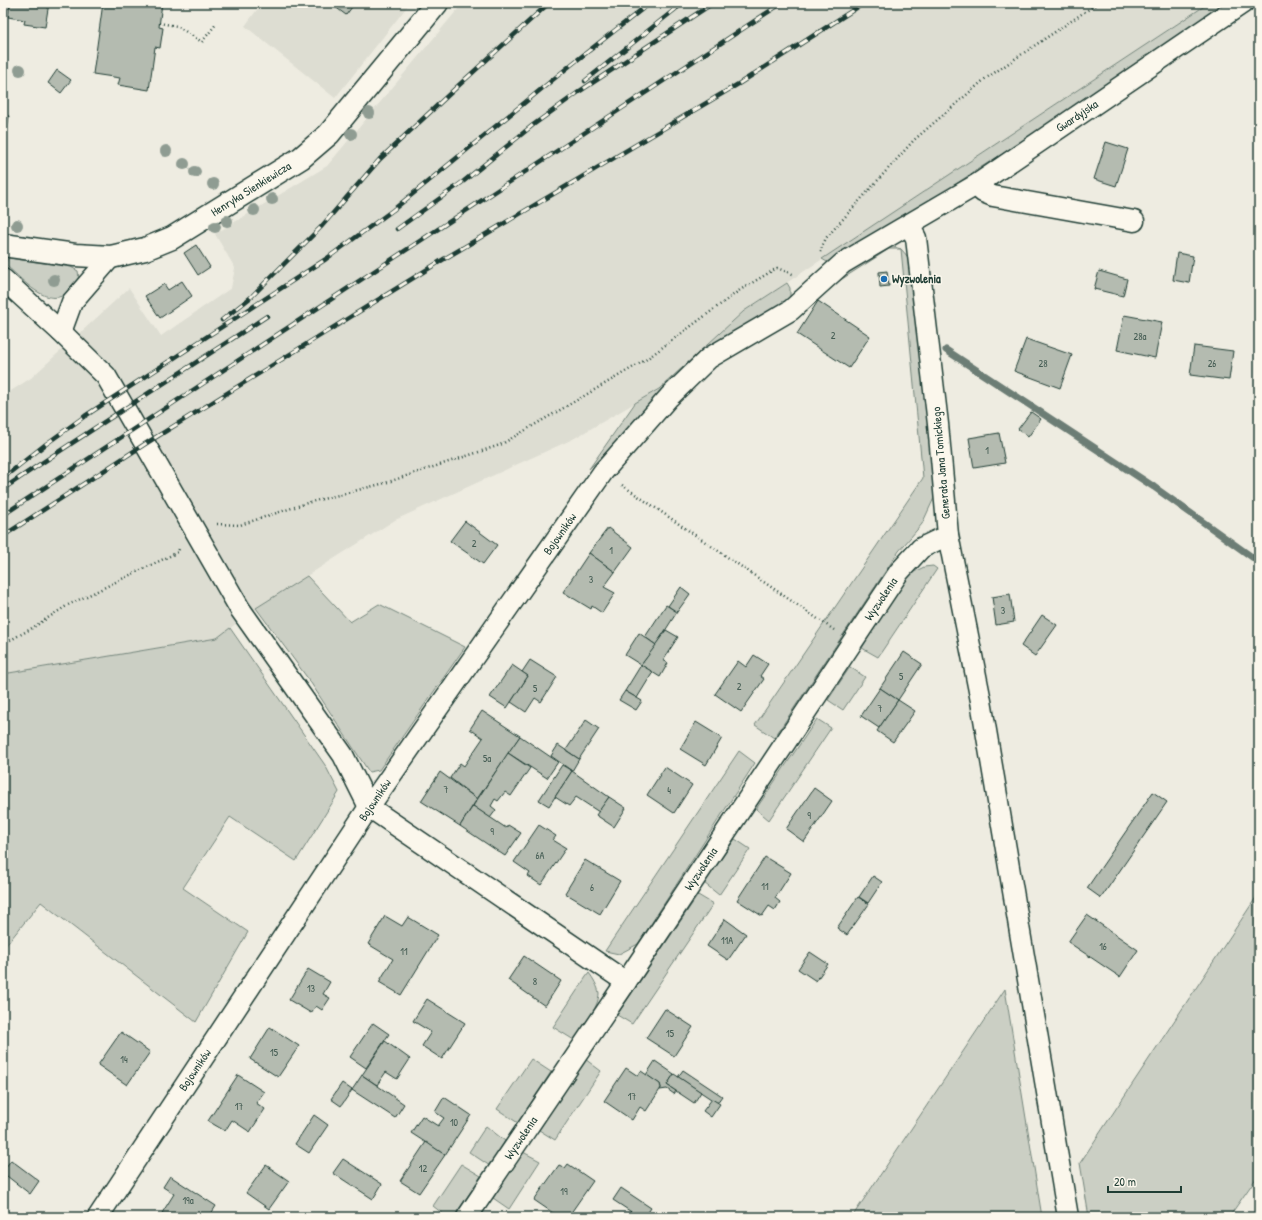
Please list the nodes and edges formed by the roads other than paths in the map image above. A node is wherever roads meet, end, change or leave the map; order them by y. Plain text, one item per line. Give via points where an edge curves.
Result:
1 (437, 3) edge
2 (1243, 3) edge
3 (976, 185) junction
4 (1134, 221) dead end
5 (908, 225) junction
6 (3, 245) edge
7 (111, 257) junction
8 (3, 279) edge
9 (818, 285) joint
10 (61, 332) junction
11 (948, 535) junction
12 (370, 807) junction
13 (626, 982) junction
14 (98, 1217) edge
15 (467, 1217) edge
16 (1068, 1217) edge

1 - 7 street, Henryka Sienkiewicza via 330,134 301,158 172,238 145,249
2 - 3 street, Gwardyjska
3 - 4 street via 983,192 993,196
3 - 5 street, Gwardyjska
5 - 9 street, Gwardyjska via 842,263
5 - 11 street, Generała Jana Tomickiego via 916,238
6 - 7 street, Henryka Sienkiewicza
7 - 10 street via 72,302
8 - 10 street
9 - 12 street, Bojowników via 791,310 709,358 669,397 603,472
10 - 12 street via 106,376 240,609 344,755
11 - 13 street, Wyzwolenia via 921,548 899,572
11 - 16 street, Generała Jana Tomickiego via 981,701
12 - 13 street
12 - 14 street, Bojowników
13 - 15 street, Wyzwolenia

